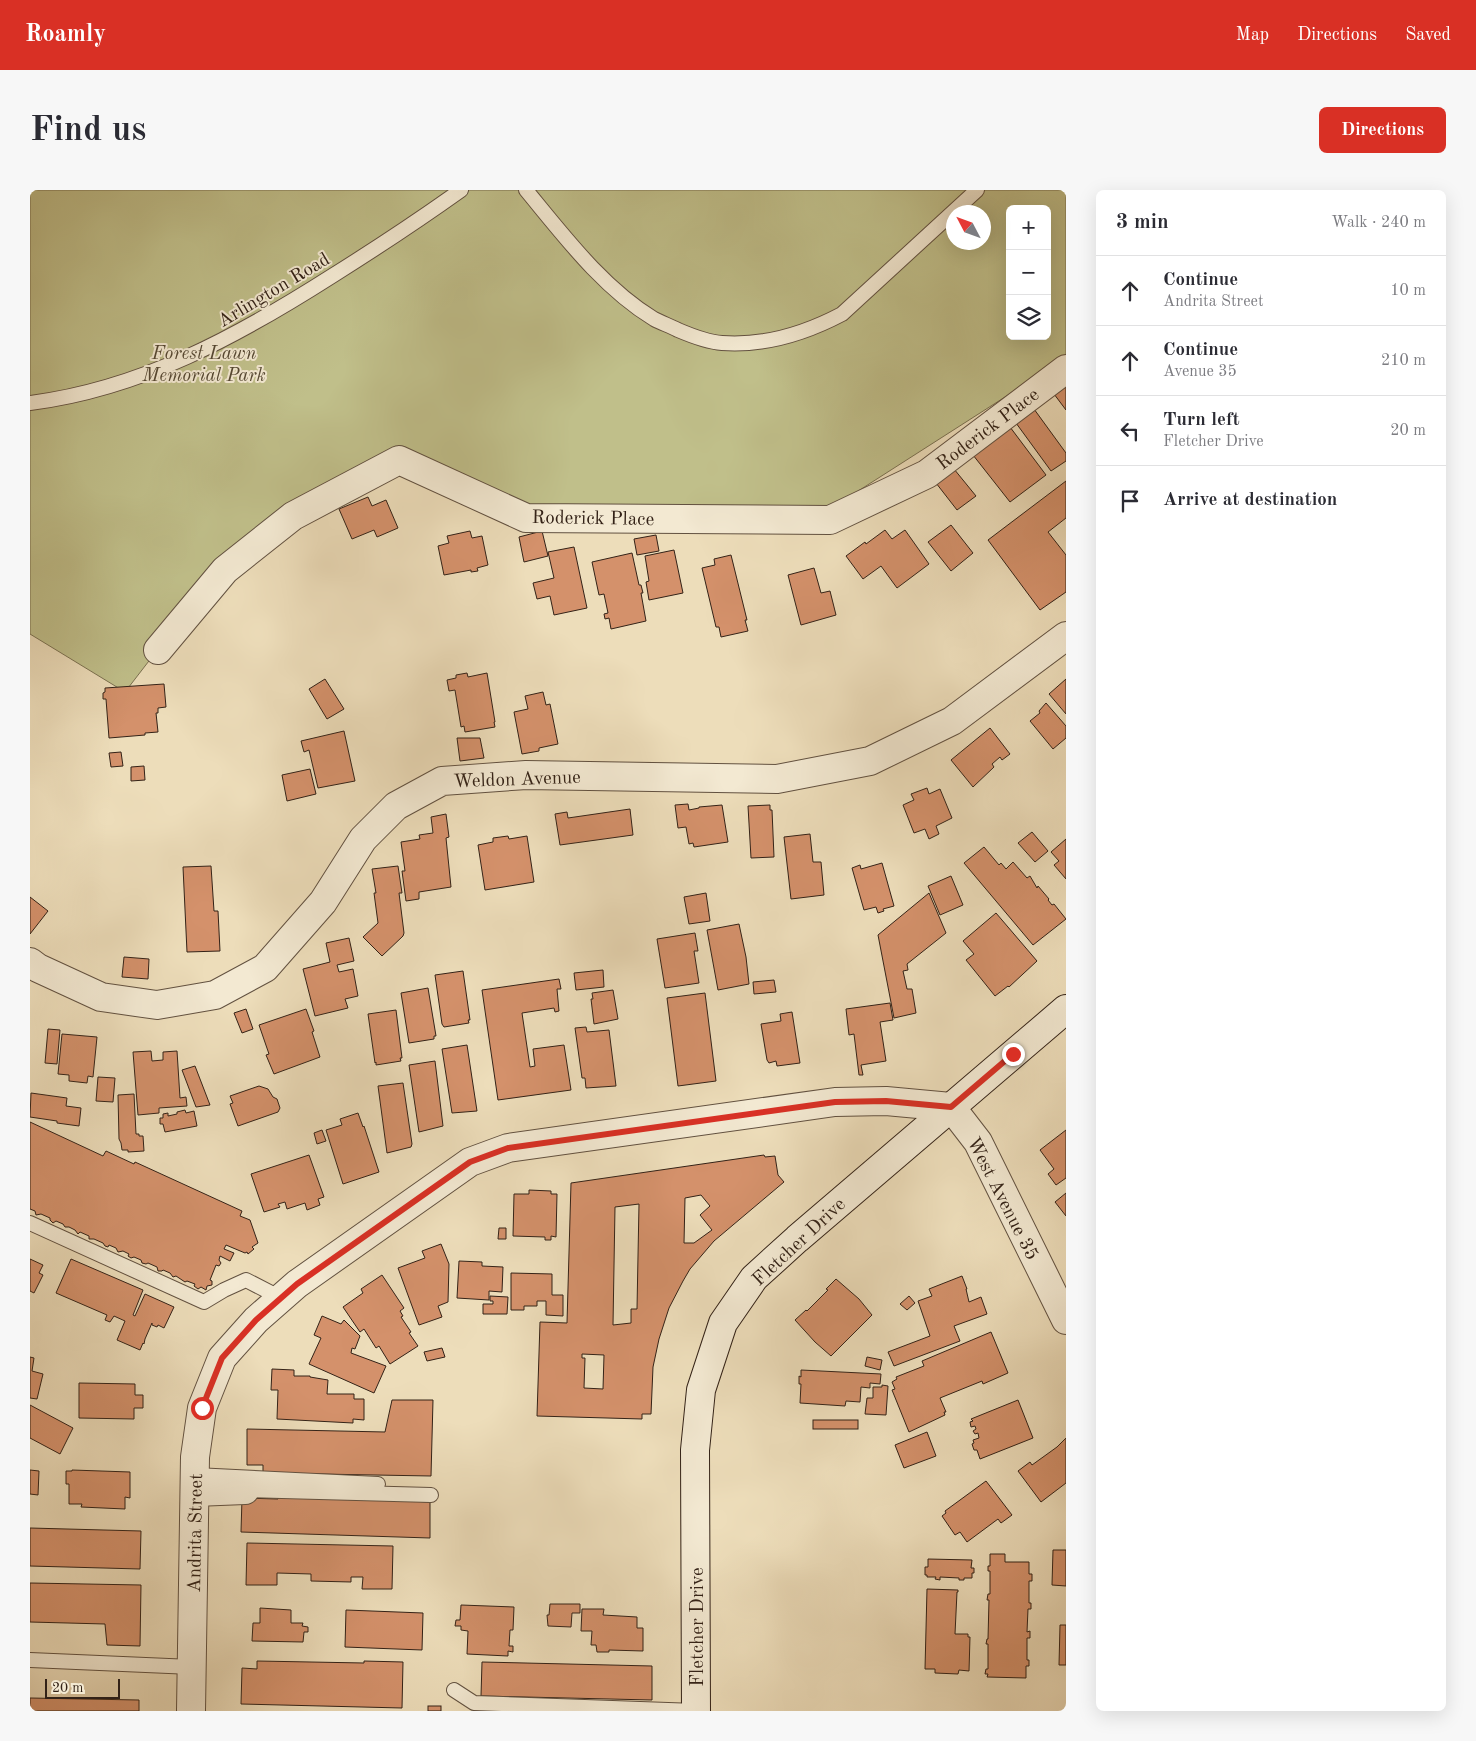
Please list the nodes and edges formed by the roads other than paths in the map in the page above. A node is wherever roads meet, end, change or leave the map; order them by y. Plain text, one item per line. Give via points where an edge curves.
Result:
1 (461, 190) edge
2 (526, 190) edge
3 (977, 190) edge
4 (1066, 369) edge
5 (30, 403) edge
6 (1066, 636) edge
7 (158, 650) dead end
8 (30, 962) edge
9 (1066, 1009) edge
10 (951, 1107) junction
11 (30, 1223) edge
12 (281, 1298) junction
13 (1066, 1320) edge
14 (194, 1484) junction
15 (378, 1484) dead end
16 (245, 1490) joint
17 (431, 1495) dead end
18 (30, 1660) edge
19 (192, 1667) junction
20 (454, 1690) dead end
21 (191, 1711) edge
22 (697, 1711) edge

1 - 5 lane, Arlington Road via 298,298 208,348 154,372 109,386
2 - 3 lane via 592,267 655,319 691,336 720,344 744,344 796,334 842,314
4 - 7 street, Roderick Place via 927,474 830,520 526,518 399,460 293,516 270,534 225,570
6 - 8 street, Weldon Avenue via 952,720 870,761 777,779 526,776 442,780 396,806 363,838 323,902 265,968 215,995 157,1005 101,997
9 - 10 street, Fletcher Drive
10 - 12 street via 886,1101 835,1102 508,1148 470,1162
10 - 13 street, West Avenue 35 via 978,1142
10 - 22 street, Fletcher Drive via 754,1278 723,1322 701,1390 695,1450
11 - 12 lane via 204,1302 246,1280
12 - 14 street, Andrita Street via 222,1358 202,1408
14 - 15 lane
14 - 16 street
14 - 19 street, Andrita Street
16 - 17 lane
18 - 19 lane
19 - 21 street, Andrita Street
20 - 22 lane via 474,1703

